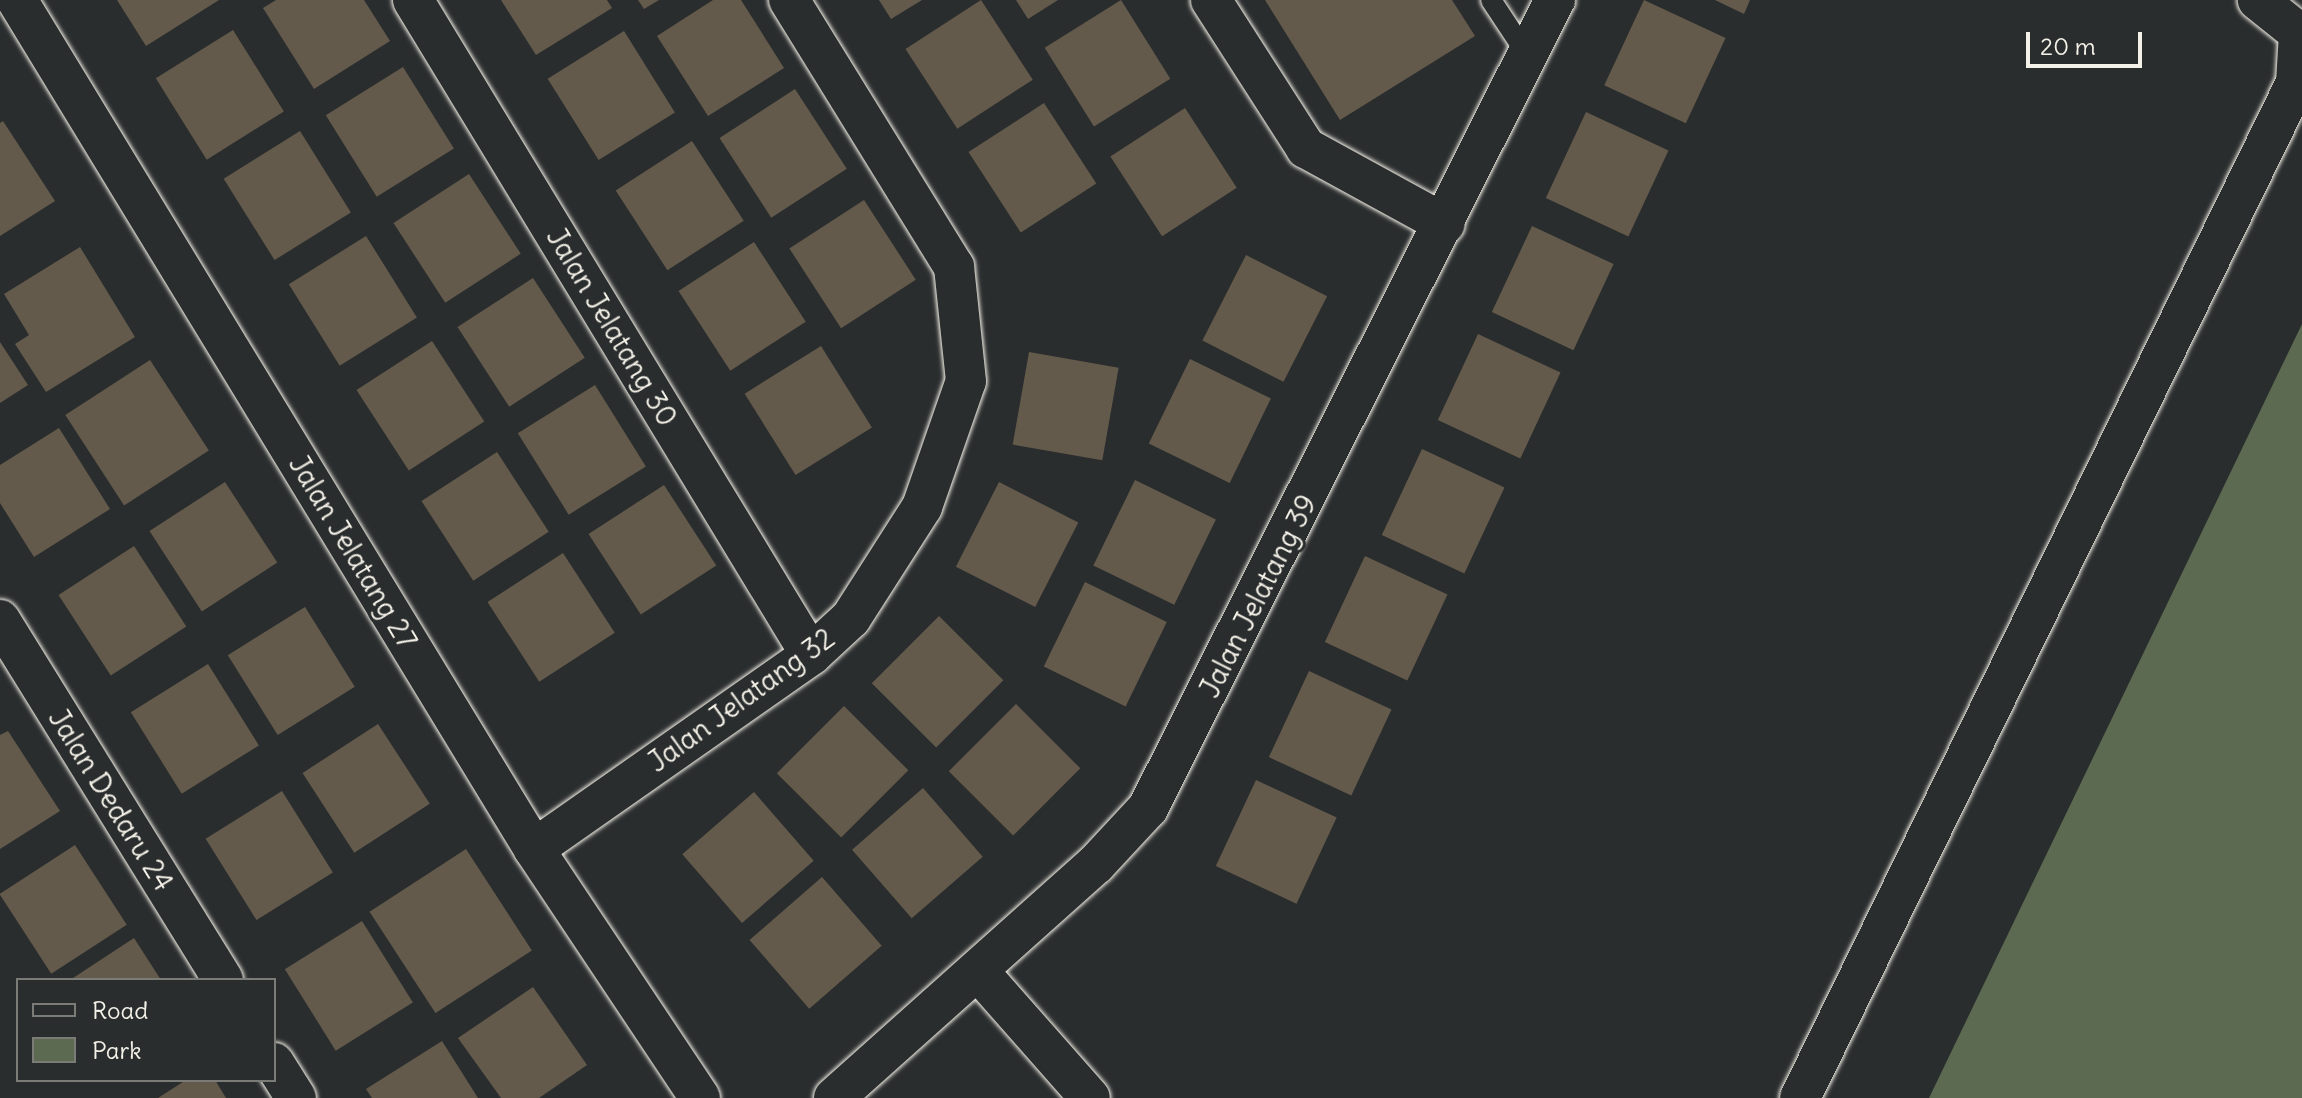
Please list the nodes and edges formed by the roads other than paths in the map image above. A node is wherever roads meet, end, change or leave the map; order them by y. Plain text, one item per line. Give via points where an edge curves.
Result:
1 (17, 0) edge
2 (413, 0) edge
3 (789, 0) edge
4 (1211, 0) edge
5 (1491, 0) edge
6 (1555, 0) edge
7 (2258, 0) edge
8 (1528, 56) junction
9 (1445, 224) junction
10 (0, 620) edge
11 (811, 655) junction
12 (534, 849) junction
13 (978, 971) junction
14 (222, 978) edge
15 (276, 1066) edge
16 (296, 1098) edge
17 (700, 1098) edge
18 (834, 1098) edge
19 (1090, 1098) edge
20 (1800, 1098) edge

1 - 12 street, Jalan Jelatang 27
2 - 11 street, Jalan Jelatang 30
3 - 11 street, Jalan Jelatang 32 via 954,267 966,381 922,507 851,618
4 - 9 street via 1306,148
5 - 8 lane
6 - 8 street, Jalan Jelatang 39
7 - 20 street via 2299,33 2296,83
8 - 9 street, Jalan Jelatang 39
9 - 13 street, Jalan Jelatang 39 via 1148,808 1096,864
10 - 14 street, Jalan Dedaru 24
11 - 12 street, Jalan Jelatang 32
12 - 17 street, Jalan Jelatang 27
13 - 18 street, Jalan Jelatang 39
13 - 19 street
15 - 16 street

